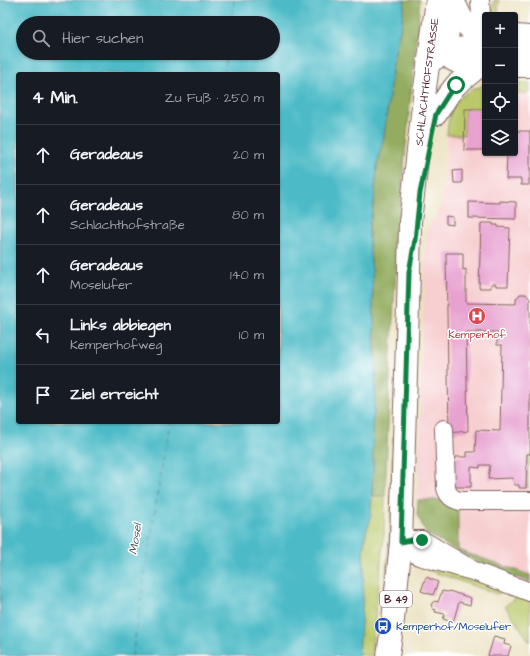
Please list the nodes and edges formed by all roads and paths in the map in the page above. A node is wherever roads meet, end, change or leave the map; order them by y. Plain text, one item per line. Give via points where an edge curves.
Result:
1 (437, 0) edge
2 (453, 0) edge
3 (480, 0) edge
4 (482, 16) edge
5 (434, 24) junction
6 (518, 34) edge
7 (530, 35) edge
8 (482, 38) edge
9 (518, 47) edge
10 (530, 49) edge
11 (444, 53) junction
12 (482, 59) edge
13 (482, 61) edge
14 (518, 66) edge
15 (530, 66) edge
16 (428, 67) junction
17 (436, 114) junction
18 (409, 272) junction
19 (444, 429) dead end
20 (530, 502) edge
21 (401, 542) junction
22 (530, 592) edge
23 (388, 656) edge

1 - 5 main road, SCHLACHTHOFSTRASSE / B 49
2 - 8 main road via 468,28
2 - 11 main road, SCHLACHTHOFSTRASSE / B 49
3 - 4 street
5 - 11 main road via 436,36
5 - 16 main road, SCHLACHTHOFSTRASSE / B 49
6 - 7 street
9 - 10 main road
11 - 12 main road via 461,48
11 - 16 main road via 435,58
11 - 17 main road, SCHLACHTHOFSTRASSE / B 49
13 - 17 main road via 456,85
14 - 15 main road
16 - 18 main road, SCHLACHTHOFSTRASSE / B 49 via 410,222
17 - 18 main road, SCHLACHTHOFSTRASSE / B 49 via 420,193
18 - 21 main road, B 49
19 - 20 street via 448,454 446,488 451,498 460,501
21 - 22 street via 420,556 476,572
21 - 23 main road, B 49

